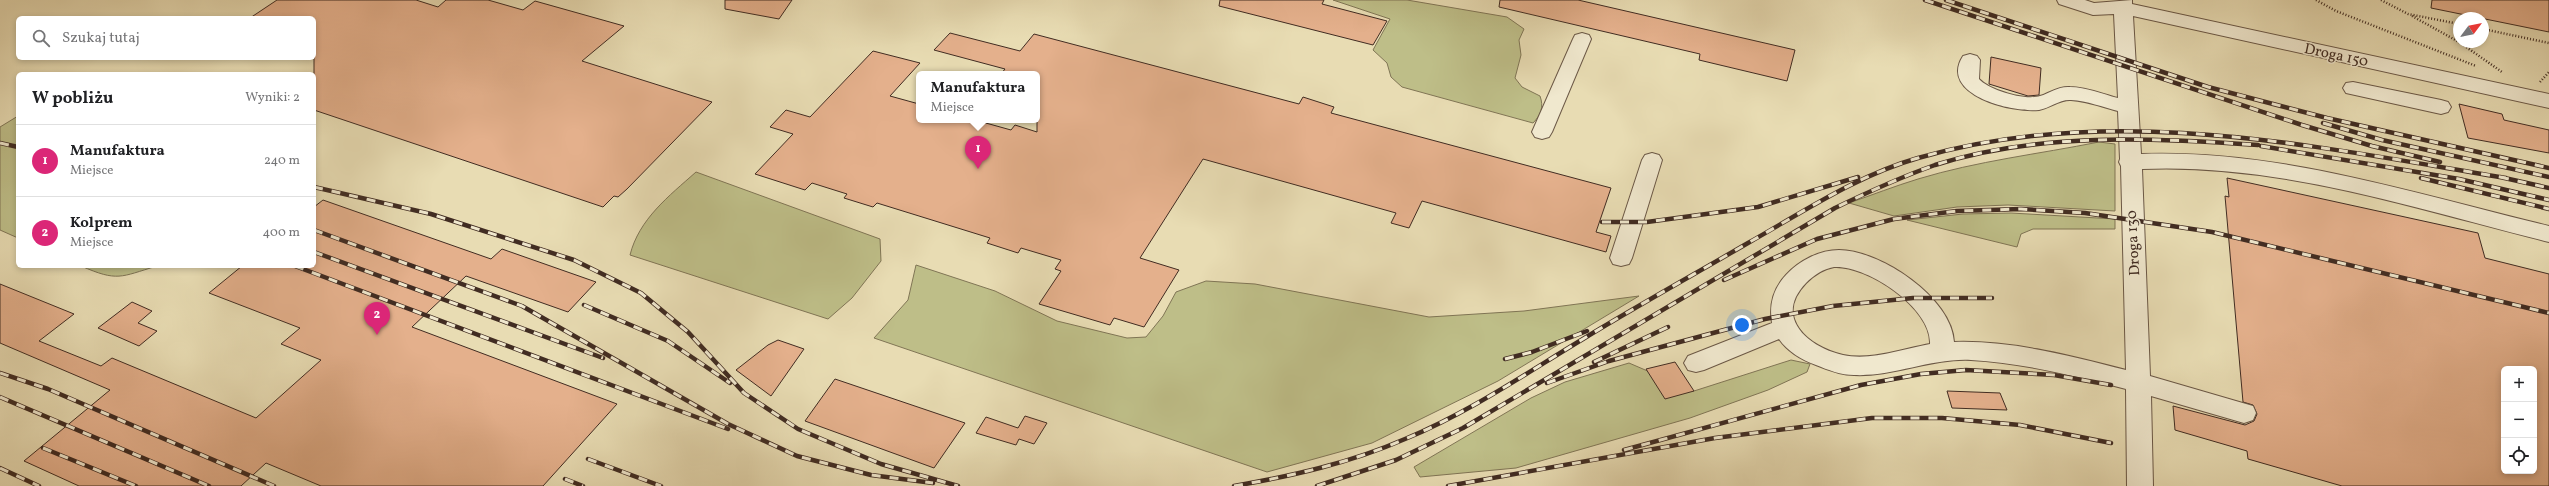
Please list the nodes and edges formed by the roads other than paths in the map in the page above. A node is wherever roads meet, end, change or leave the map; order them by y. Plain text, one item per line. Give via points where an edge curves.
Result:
1 (2066, 0) edge
2 (2123, 4) edge
3 (1582, 39) dead end
4 (2348, 58) junction
5 (1970, 60) dead end
6 (2549, 101) edge
7 (2128, 107) junction
8 (2441, 107) dead end
9 (1542, 132) dead end
10 (1652, 160) dead end
11 (2129, 162) junction
12 (2549, 234) edge
13 (1621, 258) dead end
14 (1783, 328) junction
15 (1941, 354) junction
16 (1696, 362) dead end
17 (2138, 382) junction
18 (2244, 413) dead end
19 (2140, 486) edge

1 - 2 lane, Droga 150 via 2093,9
2 - 4 lane, Droga 150
2 - 7 lane, Droga 130
3 - 9 lane
4 - 6 lane, Droga 150
4 - 8 lane via 2354,97
5 - 7 lane via 1968,76 1971,82 1993,95 2028,103 2041,103 2059,94 2070,93
7 - 11 lane, Droga 130
10 - 13 lane
11 - 12 lane via 2178,160 2264,167 2312,176
11 - 17 lane, Droga 130 via 2137,285
14 - 15 lane via 1796,344 1818,356 1860,367
14 - 15 lane via 1780,313 1784,296 1791,284 1804,270 1822,261 1845,259 1871,267 1919,298 1942,335
14 - 16 lane
15 - 17 lane via 1972,351 2049,361
17 - 18 lane
17 - 19 lane, Droga 130

